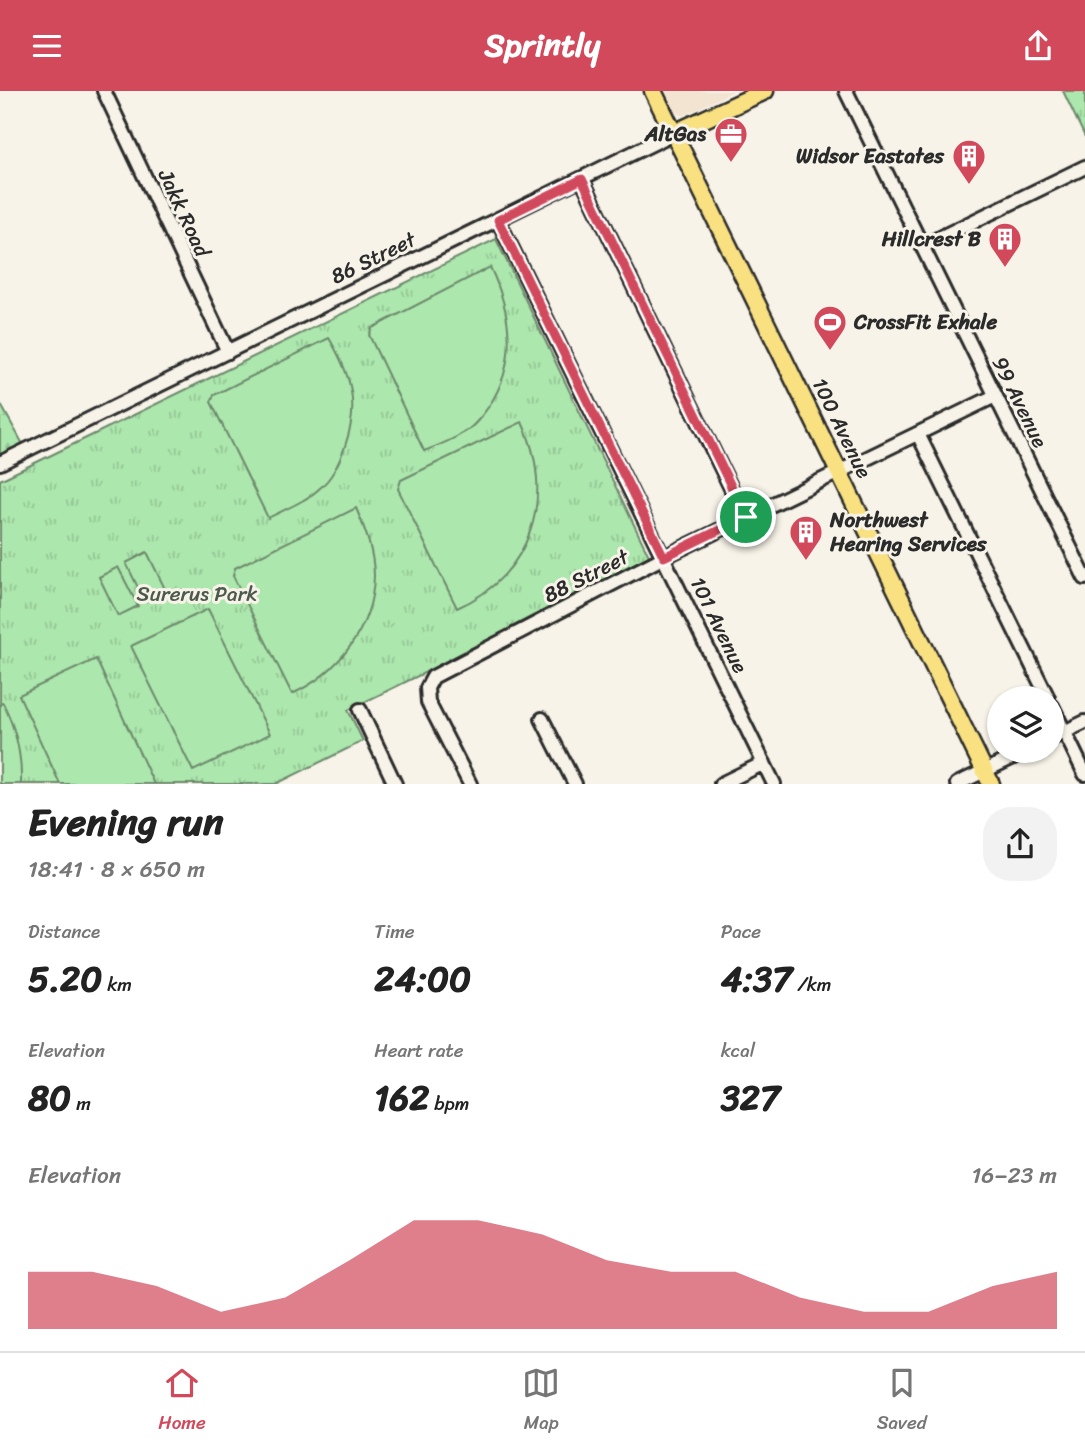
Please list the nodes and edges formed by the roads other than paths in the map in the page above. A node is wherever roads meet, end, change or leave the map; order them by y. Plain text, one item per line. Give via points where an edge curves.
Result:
1 (104, 91) edge
2 (653, 91) edge
3 (765, 91) edge
4 (846, 91) edge
5 (674, 133) junction
6 (1085, 167) edge
7 (582, 179) junction
8 (498, 220) junction
9 (923, 246) junction
10 (228, 352) junction
11 (995, 396) junction
12 (918, 434) junction
13 (0, 463) edge
14 (840, 472) junction
15 (746, 517) junction
16 (664, 557) junction
17 (1085, 578) edge
18 (1042, 686) edge
19 (360, 711) dead end
20 (542, 719) dead end
21 (1085, 722) edge
22 (1065, 732) joint
23 (764, 763) junction
24 (1008, 763) edge
25 (1085, 774) edge
26 (988, 777) edge
27 (395, 784) edge
28 (470, 784) edge
29 (575, 784) edge
30 (721, 784) edge
31 (774, 784) edge
32 (957, 784) edge

1 - 10 street, Jakk Road
2 - 5 main road, 100 Avenue
3 - 5 main road, 86 Street
4 - 9 street, 99 Avenue
5 - 7 street, 86 Street
5 - 14 main road, 100 Avenue
6 - 9 street
7 - 8 street, 86 Street
7 - 15 street
8 - 10 street, 86 Street
8 - 16 street, 101 Avenue
9 - 11 street, 99 Avenue
10 - 13 street, 86 Street
11 - 12 street, 88 Street
11 - 17 street, 99 Avenue
12 - 14 street, 88 Street
12 - 18 street
14 - 15 street, 88 Street
14 - 26 main road, 100 Avenue
15 - 16 street, 88 Street
16 - 23 street, 101 Avenue
16 - 28 street, 88 Street via 433,677 427,688 428,702
19 - 27 street
20 - 29 street
21 - 22 street
22 - 25 street
23 - 30 street
23 - 31 street, 101 Avenue
24 - 26 street
26 - 32 street

